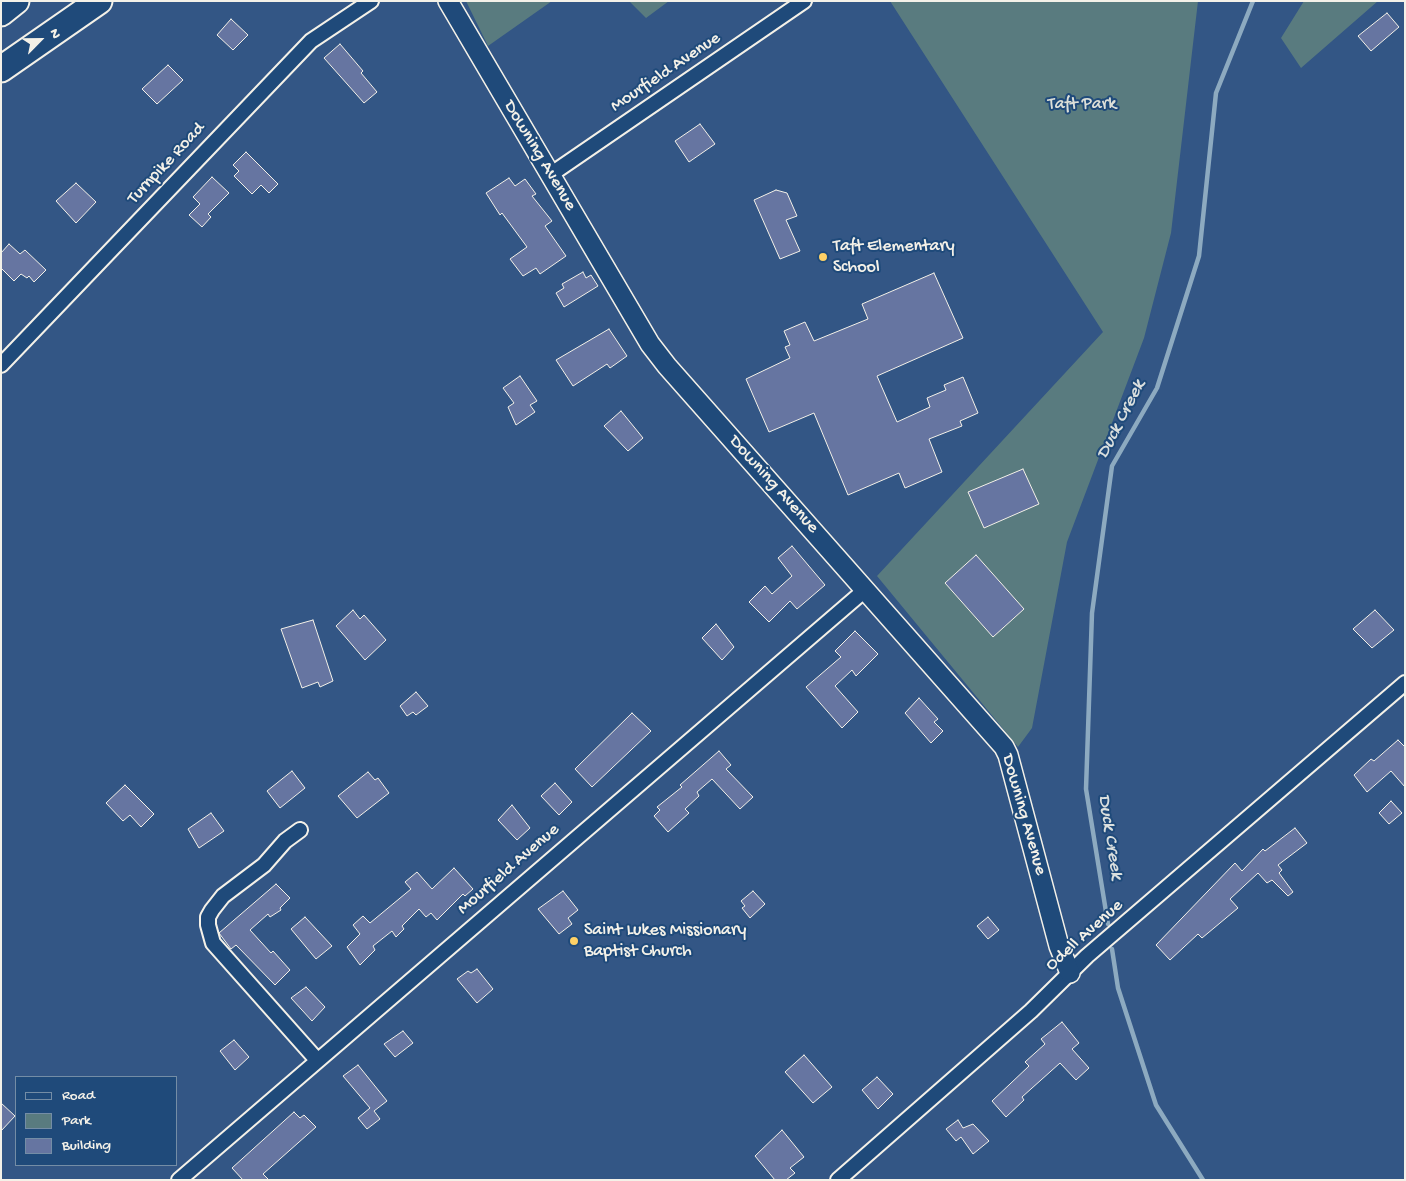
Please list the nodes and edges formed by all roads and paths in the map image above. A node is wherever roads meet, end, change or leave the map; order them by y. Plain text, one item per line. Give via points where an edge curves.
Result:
1 (16, 1) edge
2 (99, 1) edge
3 (370, 1) edge
4 (448, 1) edge
5 (804, 1) edge
6 (1, 13) edge
7 (1, 69) edge
8 (550, 175) junction
9 (1, 365) edge
10 (865, 590) junction
11 (1405, 683) edge
12 (300, 830) dead end
13 (1070, 973) junction
14 (317, 1060) junction
15 (179, 1180) edge
16 (838, 1180) edge

1 - 6 highway
2 - 7 highway
3 - 9 street, Turnpike Road via 311,40
4 - 8 street, Downing Avenue
5 - 8 street, Mourfield Avenue
8 - 10 street, Downing Avenue via 650,344
10 - 13 street, Downing Avenue via 1008,755 1059,946
10 - 14 street, Mourfield Avenue
11 - 13 street, Odell Avenue
12 - 14 street via 285,841 264,865 223,896 208,917 208,925 213,943
13 - 16 street, Odell Avenue
14 - 15 street, Mourfield Avenue

